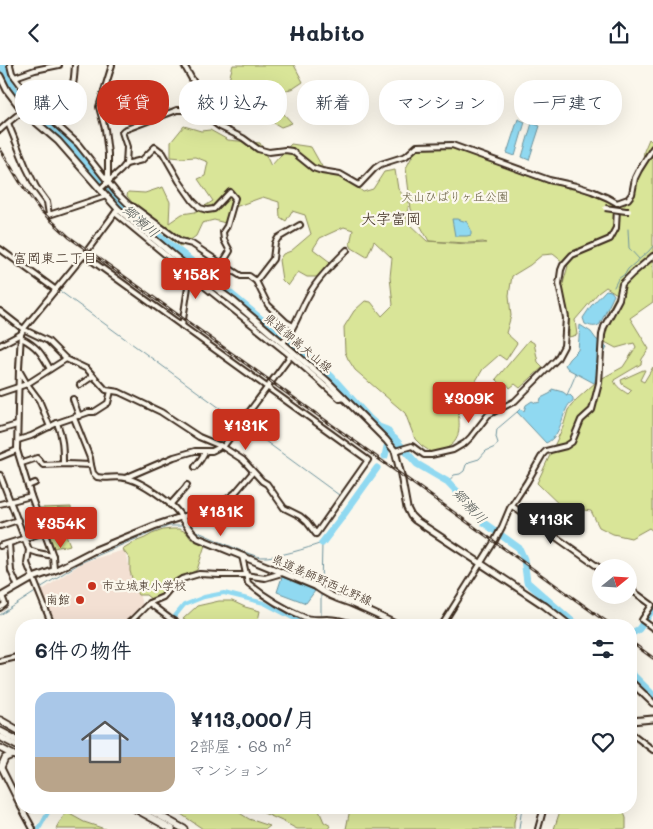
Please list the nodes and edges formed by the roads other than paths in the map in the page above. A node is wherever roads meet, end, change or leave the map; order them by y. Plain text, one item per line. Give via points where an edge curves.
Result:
1 (10, 65) edge
2 (59, 65) edge
3 (75, 65) edge
4 (112, 65) edge
5 (184, 65) edge
6 (0, 76) edge
7 (15, 77) junction
8 (17, 80) edge
9 (73, 80) edge
10 (192, 80) edge
11 (15, 99) edge
12 (179, 110) edge
13 (15, 117) edge
14 (8, 123) junction
15 (39, 125) edge
16 (57, 125) edge
17 (217, 125) edge
18 (0, 130) edge
19 (653, 148) edge
20 (126, 163) junction
21 (108, 181) junction
22 (100, 189) junction
23 (106, 196) junction
24 (617, 203) junction
25 (605, 208) dead end
26 (117, 211) junction
27 (629, 211) dead end
28 (300, 225) dead end
29 (0, 249) edge
30 (347, 250) dead end
31 (84, 255) junction
32 (653, 256) edge
33 (222, 264) junction
34 (190, 273) junction
35 (256, 281) junction
36 (57, 288) junction
37 (0, 311) edge
38 (182, 326) junction
39 (293, 326) junction
40 (22, 334) junction
41 (284, 342) junction
42 (0, 345) edge
43 (292, 354) junction
44 (66, 359) junction
45 (50, 369) junction
46 (19, 370) junction
47 (93, 376) junction
48 (26, 384) junction
49 (80, 385) dead end
50 (19, 386) junction
51 (268, 387) junction
52 (111, 391) junction
53 (0, 393) edge
54 (73, 399) dead end
55 (79, 416) junction
56 (74, 418) junction
57 (57, 423) junction
58 (18, 425) junction
59 (50, 427) junction
60 (0, 430) edge
61 (18, 440) junction
62 (222, 446) junction
63 (396, 449) junction
64 (17, 450) junction
65 (205, 451) junction
66 (0, 457) edge
67 (22, 463) junction
68 (63, 464) junction
69 (91, 465) junction
70 (195, 467) dead end
71 (253, 472) junction
72 (0, 475) edge
73 (125, 478) junction
74 (35, 483) dead end
75 (187, 485) dead end
76 (28, 486) junction
77 (31, 496) junction
78 (11, 501) junction
79 (0, 504) edge
80 (170, 505) junction
81 (512, 506) junction
82 (175, 511) junction
83 (182, 517) junction
84 (18, 520) junction
85 (170, 520) junction
86 (0, 526) edge
87 (45, 532) junction
88 (25, 538) junction
89 (9, 544) junction
90 (0, 546) edge
91 (29, 550) junction
92 (53, 556) junction
93 (242, 556) junction
94 (480, 563) junction
95 (592, 563) edge
96 (54, 570) junction
97 (284, 574) junction
98 (246, 575) junction
99 (33, 578) junction
100 (18, 587) junction
101 (638, 595) edge
102 (1, 596) edge
103 (150, 603) junction
104 (0, 609) edge
105 (306, 618) joint
106 (50, 619) edge
107 (133, 619) edge
108 (170, 619) edge
109 (317, 619) edge
110 (384, 619) edge
111 (446, 619) edge
112 (562, 619) edge
113 (653, 628) edge
114 (15, 657) edge
115 (0, 661) edge
116 (637, 688) edge
117 (653, 703) edge
118 (653, 719) edge
119 (0, 720) edge
120 (637, 720) edge
121 (15, 729) edge
122 (1, 734) edge
123 (637, 738) edge
124 (15, 740) edge
125 (15, 744) edge
126 (0, 749) edge
127 (653, 750) edge
128 (12, 755) junction
129 (15, 756) edge
130 (1, 765) edge
131 (15, 794) edge
132 (25, 814) edge
133 (145, 814) edge
134 (157, 814) edge
135 (542, 814) edge
136 (33, 829) edge
137 (172, 829) edge
138 (184, 829) edge
139 (538, 829) edge

1 - 7 street
2 - 7 street
3 - 9 street
4 - 21 street via 99,107 105,129
5 - 10 street
6 - 11 main road, 県道御嵩犬山線
7 - 8 street
12 - 20 street via 124,130
13 - 14 street
14 - 18 street
14 - 23 street via 32,181 48,206 49,215
15 - 22 main road, 県道御嵩犬山線 via 58,141
16 - 21 street via 78,144
17 - 24 street via 258,149 292,151 314,168 340,174 359,185 375,168 406,156 417,146 452,145 549,180 592,191
19 - 24 street via 635,178 632,194
20 - 21 street
20 - 33 street via 142,160 155,147 163,153 193,201 207,210 214,209 230,192 234,203 222,236 230,251
21 - 22 street
21 - 33 street via 129,205 180,241 192,244
22 - 23 main road, 県道御嵩犬山線
23 - 26 main road, 県道御嵩犬山線
24 - 63 street via 616,228 610,239 572,255 561,270 558,284 566,318 566,335 564,346 554,361 515,401 488,415 465,443 431,455 424,455 412,446
25 - 27 street, bridge
26 - 31 street
26 - 34 main road, 県道御嵩犬山線
28 - 35 street via 278,238 272,259
29 - 36 street
30 - 39 street via 316,283
31 - 36 street
31 - 38 street
32 - 81 street via 622,285 619,299 604,327 600,375 592,410 581,420 572,442 544,452
33 - 35 street
34 - 38 street
34 - 41 main road, 県道御嵩犬山線 via 233,301
34 - 43 street
35 - 39 street via 268,305
36 - 40 street
37 - 40 street
38 - 51 street
39 - 41 street
40 - 42 street
40 - 44 street via 48,341
40 - 45 street via 40,352
40 - 46 street
41 - 43 main road, 県道御嵩犬山線
43 - 51 street
43 - 63 main road, 県道御嵩犬山線 via 327,381
44 - 45 street
44 - 47 street via 87,369
45 - 48 street
46 - 48 street
46 - 50 street
47 - 49 street
47 - 52 street
48 - 50 street
48 - 59 street via 39,401
50 - 53 street
50 - 58 street
51 - 62 street
51 - 71 street via 368,460 316,534 300,516 284,508 267,484
52 - 55 street via 108,403
52 - 62 street via 146,404 199,437
54 - 55 street
55 - 56 street
56 - 57 street
56 - 69 street
57 - 59 street
57 - 68 street via 63,442
58 - 60 street
58 - 61 street
59 - 61 street
61 - 64 street
62 - 65 street
62 - 71 street via 244,460
63 - 94 main road, 県道御嵩犬山線 via 411,516
64 - 66 street
64 - 67 street
65 - 70 street
65 - 73 street via 174,457
67 - 68 street via 37,458 43,465
67 - 76 street
68 - 69 street
69 - 73 street via 98,477
71 - 83 street via 223,503
72 - 78 street
73 - 80 street via 151,489
74 - 76 street
75 - 80 street
76 - 77 street
77 - 78 street
77 - 87 street
78 - 79 street
78 - 84 street
80 - 82 street
81 - 94 street
81 - 95 street
82 - 83 street
82 - 85 street
83 - 85 main road
83 - 93 main road, 県道善師野西北野線 via 192,534
84 - 86 street
84 - 88 street
85 - 96 main road
87 - 88 street
87 - 92 street
88 - 89 street
88 - 91 street
89 - 90 street
89 - 100 street via 11,571
91 - 92 street
91 - 99 street via 27,563
92 - 96 street
93 - 97 main road, 県道善師野西北野線
93 - 98 street
94 - 111 street
94 - 112 main road, 県道御嵩犬山線
96 - 99 main road
97 - 98 street via 265,578
97 - 110 main road, 県道善師野西北野線
98 - 103 street via 199,573 182,579 163,597
98 - 105 street via 250,584 268,599
99 - 100 main road
99 - 106 street
100 - 102 main road
101 - 113 street via 652,605 642,620
102 - 104 street via 5,603
103 - 107 street
103 - 108 street
105 - 109 street
114 - 115 street
116 - 117 main road
118 - 120 main road
119 - 121 highway
122 - 124 highway
122 - 125 highway
123 - 127 street
126 - 128 highway
128 - 129 highway
128 - 130 highway via 5,757
130 - 131 street
132 - 136 street
133 - 137 highway
134 - 138 highway
135 - 139 street

